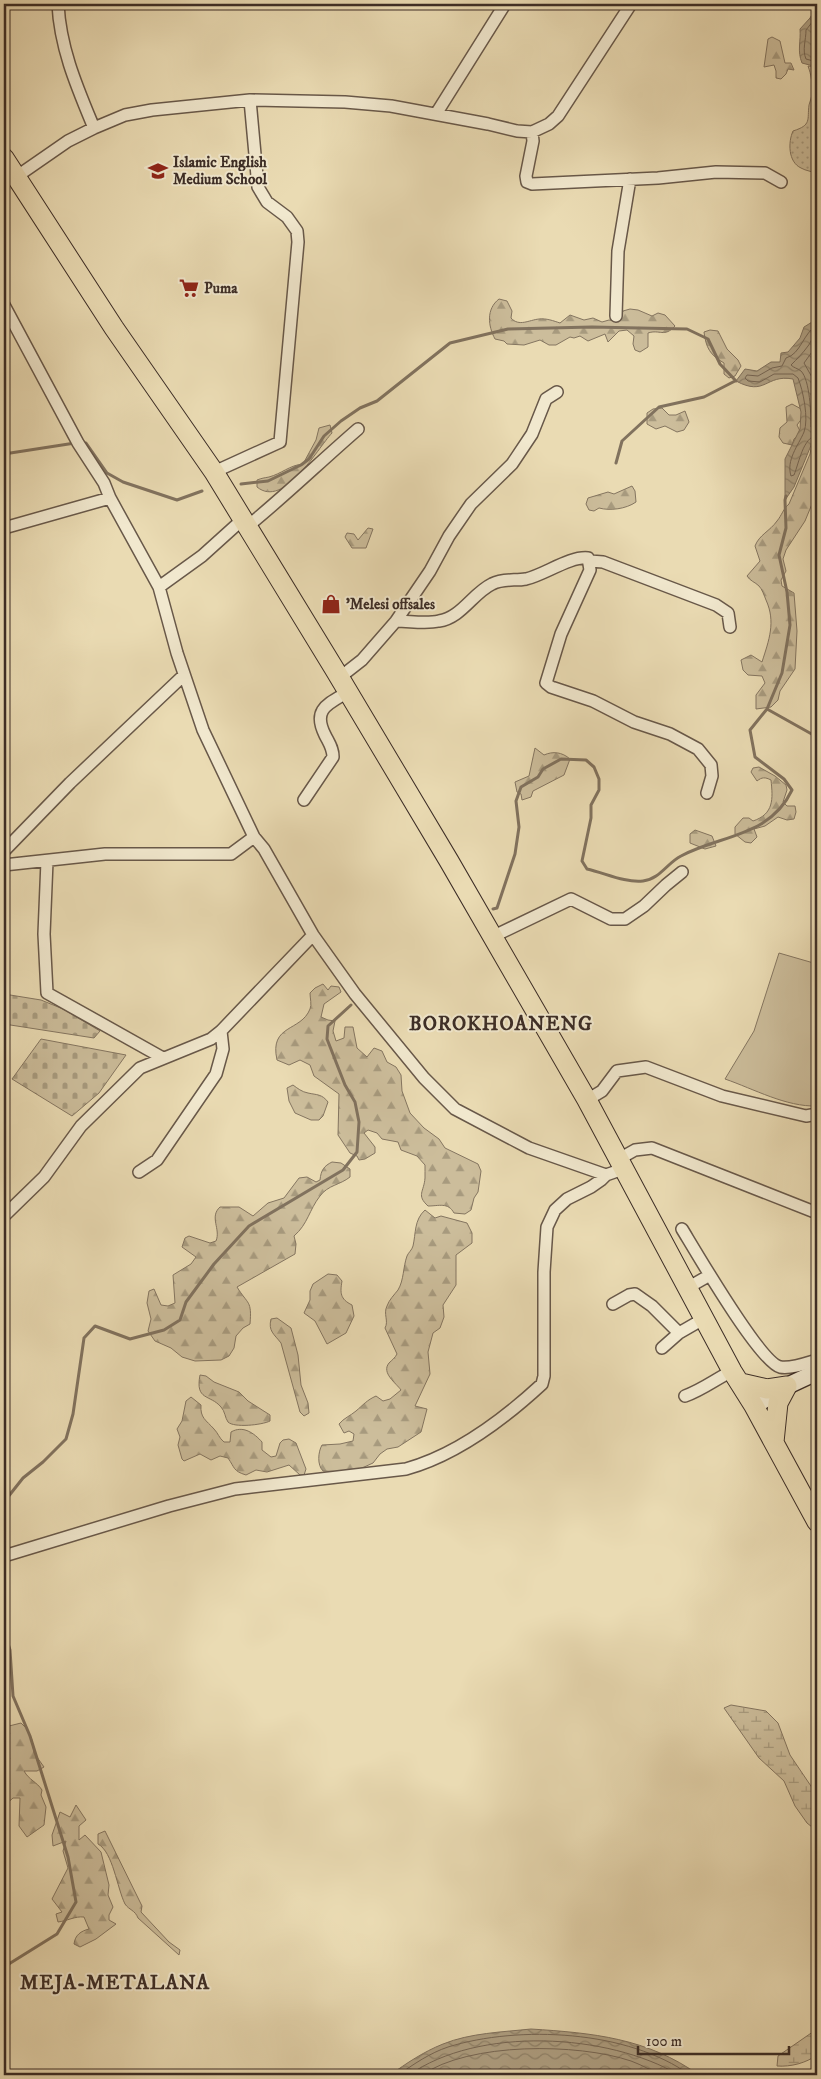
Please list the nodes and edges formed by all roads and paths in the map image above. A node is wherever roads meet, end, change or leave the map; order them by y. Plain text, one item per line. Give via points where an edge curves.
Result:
1 (58, 4) edge
2 (505, 4) edge
3 (630, 4) edge
4 (250, 100) junction
5 (436, 114) junction
6 (94, 128) junction
7 (532, 132) junction
8 (4, 158) edge
9 (16, 177) junction
10 (630, 180) junction
11 (781, 182) dead end
12 (4, 305) edge
13 (616, 316) dead end
14 (557, 392) dead end
15 (358, 429) dead end
16 (214, 472) junction
17 (110, 498) junction
18 (245, 523) junction
19 (4, 528) edge
20 (590, 561) junction
21 (158, 587) junction
22 (396, 621) junction
23 (730, 627) dead end
24 (184, 675) junction
25 (343, 685) junction
26 (707, 793) dead end
27 (304, 800) dead end
28 (254, 837) junction
29 (4, 851) edge
30 (47, 861) junction
31 (4, 865) edge
32 (682, 872) dead end
33 (313, 936) junction
34 (492, 938) junction
35 (221, 1032) junction
36 (163, 1058) junction
37 (587, 1100) junction
38 (817, 1114) edge
39 (616, 1168) junction
40 (139, 1172) dead end
41 (817, 1213) edge
42 (4, 1216) edge
43 (682, 1229) dead end
44 (710, 1275) junction
45 (689, 1286) junction
46 (613, 1304) dead end
47 (705, 1318) junction
48 (679, 1333) junction
49 (662, 1348) dead end
50 (817, 1360) edge
51 (817, 1372) edge
52 (736, 1377) junction
53 (787, 1386) junction
54 (685, 1396) dead end
55 (754, 1406) junction
56 (774, 1443) junction
57 (817, 1522) edge
58 (4, 1556) edge

1 - 6 street via 59,28 70,68
2 - 5 street
3 - 7 street via 558,116
4 - 5 street via 344,102
4 - 6 street via 152,110 125,115
4 - 16 street via 258,187 267,202 287,217 297,231 298,242 280,442
5 - 7 street
6 - 9 street via 68,141
7 - 10 street via 526,176 532,184
8 - 9 main road
9 - 16 main road via 114,328
10 - 11 street via 716,172 765,173
10 - 13 street via 620,238
12 - 17 street
14 - 22 street via 546,400 532,434 518,456 471,504
15 - 18 street via 286,496
16 - 18 main road
17 - 19 street
17 - 21 street
18 - 21 street
18 - 25 main road
20 - 22 street via 584,558 527,578 491,584 461,611 440,622
20 - 23 street via 603,562 716,605 728,613
20 - 26 street via 585,585 561,634 546,683 593,701 634,722 670,734 698,749 710,765 712,776
21 - 24 street
22 - 25 street
24 - 28 street via 203,730
24 - 29 street
25 - 27 street via 320,715 333,750 332,757
25 - 34 main road via 450,861
28 - 30 street via 231,854 105,854
28 - 33 street
30 - 31 street
30 - 36 street via 44,934 47,993
32 - 34 street via 626,919 611,919 571,899
33 - 35 street
33 - 39 street via 412,1063 455,1109 529,1148
34 - 37 main road
35 - 36 street
35 - 40 street via 223,1049 216,1074 157,1160
36 - 42 street via 140,1068 124,1081 81,1126 44,1178
37 - 38 street via 602,1091 617,1071 646,1067 722,1096 806,1116
37 - 39 main road
39 - 41 street via 635,1150 652,1148
39 - 45 main road
39 - 58 street via 555,1210 547,1227 542,1384 480,1434 431,1462 406,1469 235,1489
43 - 44 street
44 - 45 street
44 - 50 street via 774,1364 780,1367
45 - 47 main road
46 - 48 street via 635,1294
47 - 48 street
47 - 52 main road
48 - 49 street
51 - 53 main road
52 - 53 main road via 767,1389
52 - 54 street via 711,1381
52 - 55 main road
53 - 55 main road
53 - 56 main road via 778,1403
55 - 56 main road
56 - 57 main road

